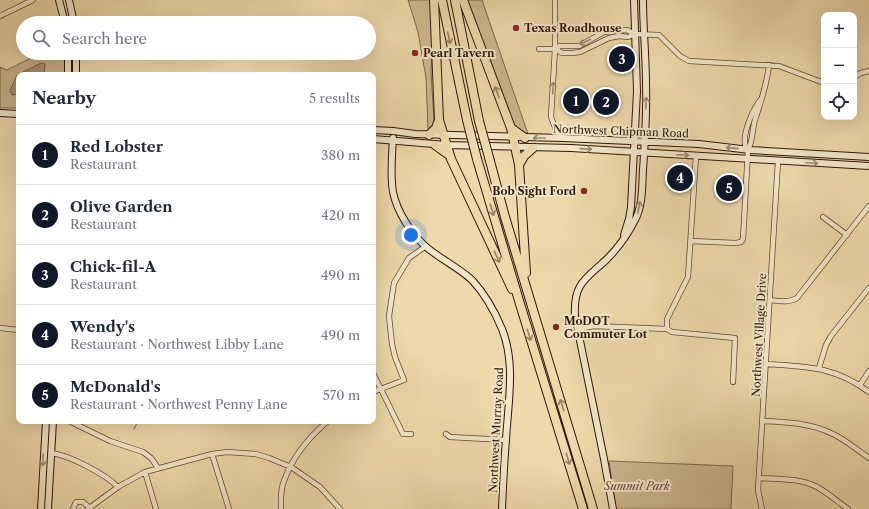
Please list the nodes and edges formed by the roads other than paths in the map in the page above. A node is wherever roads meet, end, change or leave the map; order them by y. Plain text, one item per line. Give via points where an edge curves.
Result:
1 (33, 0) edge
2 (59, 0) edge
3 (69, 0) edge
4 (434, 0) edge
5 (442, 0) edge
6 (455, 0) edge
7 (463, 0) edge
8 (555, 0) edge
9 (634, 0) edge
10 (643, 0) edge
11 (0, 16) edge
12 (63, 16) edge
13 (72, 16) edge
14 (635, 34) junction
15 (644, 34) junction
16 (539, 49) dead end
17 (555, 49) junction
18 (68, 60) edge
19 (76, 60) edge
20 (768, 65) junction
21 (869, 71) edge
22 (68, 72) edge
23 (76, 72) edge
24 (857, 75) edge
25 (821, 82) edge
26 (0, 113) edge
27 (16, 114) edge
28 (439, 120) junction
29 (511, 128) junction
30 (376, 130) edge
31 (393, 131) junction
32 (429, 135) junction
33 (443, 135) junction
34 (512, 138) junction
35 (525, 138) junction
36 (562, 138) junction
37 (376, 139) edge
38 (392, 140) junction
39 (634, 142) junction
40 (644, 142) junction
41 (435, 145) junction
42 (446, 145) junction
43 (515, 148) junction
44 (533, 148) junction
45 (748, 150) junction
46 (633, 153) junction
47 (644, 154) junction
48 (449, 155) junction
49 (696, 156) junction
50 (869, 157) edge
51 (746, 159) junction
52 (778, 161) junction
53 (519, 165) junction
54 (869, 166) edge
55 (869, 206) edge
56 (824, 217) dead end
57 (847, 235) junction
58 (622, 241) junction
59 (691, 241) junction
60 (426, 246) junction
61 (869, 288) edge
62 (527, 290) junction
63 (770, 300) junction
64 (520, 304) junction
65 (0, 328) edge
66 (578, 329) junction
67 (667, 329) junction
68 (16, 330) edge
69 (766, 364) junction
70 (820, 368) junction
71 (869, 371) edge
72 (376, 380) edge
73 (734, 382) dead end
74 (860, 385) junction
75 (380, 389) junction
76 (376, 391) edge
77 (869, 392) edge
78 (763, 420) junction
79 (46, 424) edge
80 (53, 424) edge
81 (75, 424) edge
82 (324, 424) edge
83 (411, 434) dead end
84 (446, 434) dead end
85 (506, 440) junction
86 (51, 453) junction
87 (212, 454) junction
88 (869, 458) edge
89 (291, 466) junction
90 (158, 468) junction
91 (145, 472) junction
92 (759, 478) junction
93 (118, 487) junction
94 (89, 508) edge
95 (40, 509) edge
96 (48, 509) edge
97 (73, 509) edge
98 (156, 509) edge
99 (229, 509) edge
100 (281, 509) edge
101 (340, 509) edge
102 (502, 509) edge
103 (583, 509) edge
104 (593, 509) edge
105 (613, 509) edge
106 (762, 509) edge
107 (848, 509) edge

1 - 11 street
2 - 12 main road
3 - 13 main road
4 - 28 highway
5 -> 64 highway, bridge via 477,159
6 - 62 highway, bridge via 479,120
29 -> 7 highway
8 - 17 street
9 - 14 main road
10 - 15 main road
14 - 15 street
14 - 17 street via 609,38 580,52 562,53
14 - 39 main road via 637,91
15 - 20 street via 660,35 680,56 689,61
40 -> 15 main road
16 - 17 street
36 -> 17 street via 551,118
18 - 22 main road
19 - 23 main road
20 - 25 street via 783,67
20 - 45 street via 768,77
21 - 24 street
26 - 27 main road
28 - 32 highway
28 - 33 highway
29 - 34 highway
29 - 35 highway
30 - 31 main road, Northwest Chipman Road
31 - 32 main road, Northwest Chipman Road
31 - 38 main road, Northwest Murray Road
32 - 33 main road, Northwest Chipman Road
33 - 34 main road, Northwest Chipman Road
33 - 42 highway
34 - 35 main road, Northwest Chipman Road
34 - 43 highway
36 -> 35 main road, Northwest Chipman Road
36 - 39 main road, Northwest Chipman Road
37 - 38 main road, Northwest Chipman Road
38 - 41 main road, Northwest Chipman Road
38 - 60 main road, Northwest Murray Road via 393,192 397,206 411,229
39 - 40 main road, Northwest Chipman Road
39 - 46 main road
45 -> 40 main road, Northwest Chipman Road via 699,144
40 - 47 main road
41 - 42 main road, Northwest Chipman Road
41 - 48 highway
42 - 43 main road, Northwest Chipman Road
42 - 48 highway
43 - 44 main road, Northwest Chipman Road
43 - 53 highway
44 -> 46 main road, Northwest Chipman Road
44 - 53 highway
45 - 50 main road, Northwest Chipman Road
45 - 51 street
46 - 47 main road, Northwest Chipman Road
46 - 58 main road via 631,207
47 -> 49 main road, Northwest Chipman Road
58 -> 47 main road via 639,211
48 -> 64 highway
49 - 51 main road, Northwest Chipman Road
49 - 59 street
51 - 52 main road, Northwest Chipman Road
51 - 59 street via 741,242 736,244
52 -> 54 main road, Northwest Chipman Road
52 - 63 street, Northwest Village Drive
53 - 62 highway
55 - 57 street
56 - 57 street
57 - 63 street via 794,301
58 - 66 main road via 580,285 575,300
59 - 67 street via 688,278 667,319
60 - 75 street via 409,258 394,283 389,316 395,357 404,380
60 - 85 main road, Northwest Murray Road via 473,281 502,328 510,374
61 - 70 street via 831,336
104 -> 62 highway
63 - 69 street, Northwest Village Drive
64 -> 103 highway
65 - 68 street
66 - 67 street via 594,326
66 - 105 main road
67 - 73 street via 672,332 735,338
69 - 70 street
69 - 78 street, Northwest Village Drive
70 - 74 street via 840,374
71 - 74 street
72 - 75 street
74 - 77 street
75 - 76 street
75 - 83 street via 403,434
78 - 88 street via 815,427 844,440
78 - 92 street, Northwest Village Drive
79 -> 95 main road
80 - 86 main road
81 - 90 street via 110,441 143,452
82 - 89 street via 317,430
84 - 85 street via 450,437
85 - 102 main road, Northwest Murray Road
86 - 93 street via 64,456 109,478
86 - 96 main road
87 - 89 street via 256,454
87 - 90 street
87 - 99 street
89 - 100 street via 284,481
89 - 101 street via 320,487
90 - 91 street
91 - 93 street
91 - 98 street
92 - 106 street, Northwest Village Drive
92 - 107 street via 788,479 807,483 822,490
93 - 94 street
94 - 97 street via 83,502 76,502

